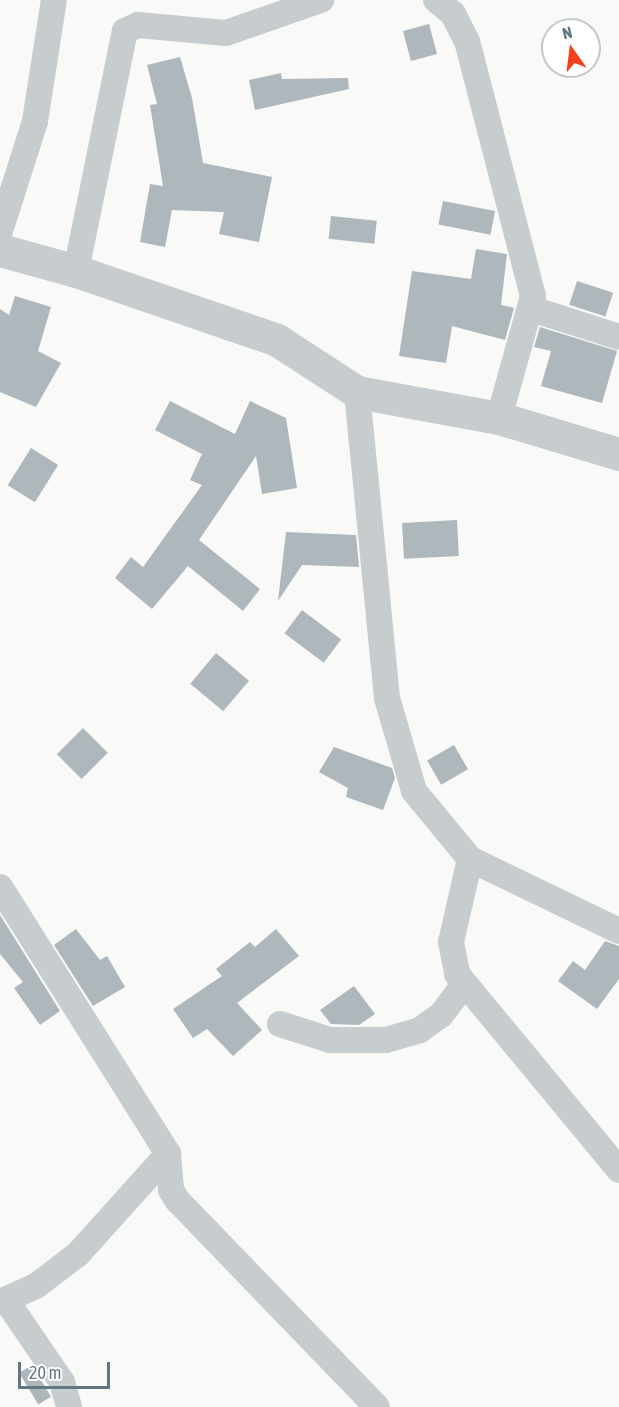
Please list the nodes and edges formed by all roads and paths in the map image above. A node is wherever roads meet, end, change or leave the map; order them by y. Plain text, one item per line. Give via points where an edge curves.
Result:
1 (54, 0) edge
2 (321, 0) edge
3 (435, 0) edge
4 (0, 231) edge
5 (0, 250) edge
6 (76, 271) junction
7 (532, 309) junction
8 (619, 337) edge
9 (357, 392) junction
10 (499, 418) junction
11 (619, 454) edge
12 (470, 859) junction
13 (0, 887) edge
14 (619, 931) edge
15 (464, 985) junction
16 (280, 1024) dead end
17 (168, 1154) junction
18 (619, 1170) edge
19 (3, 1301) edge
20 (69, 1407) edge
21 (377, 1407) edge

1 - 4 street via 35,121
2 - 6 street via 226,33 138,25 125,31
3 - 7 street via 453,14 467,41 530,283
5 - 6 street
6 - 9 street via 277,340
7 - 8 street
7 - 10 street
9 - 10 street
9 - 12 street via 387,698 414,791
10 - 11 street
12 - 14 street
12 - 15 street via 451,942
13 - 17 street
15 - 16 street via 441,1015 420,1030 386,1040 330,1040
15 - 18 street
17 - 19 street via 78,1254 36,1286
17 - 21 street via 171,1190 178,1201
19 - 20 street via 62,1382

